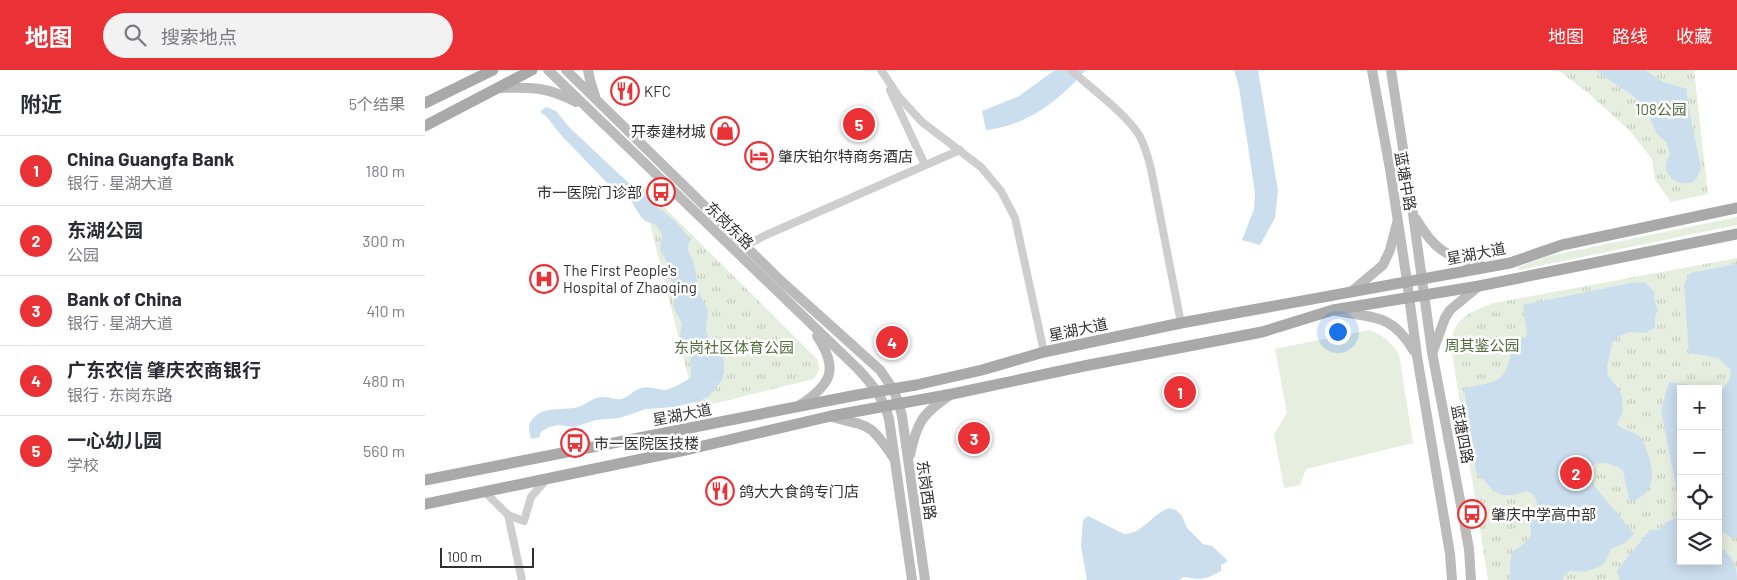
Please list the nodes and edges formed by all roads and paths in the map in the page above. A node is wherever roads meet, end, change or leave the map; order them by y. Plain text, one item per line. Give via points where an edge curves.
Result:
1 (493, 70) edge
2 (532, 70) edge
3 (548, 70) edge
4 (566, 70) edge
5 (589, 70) edge
6 (881, 70) edge
7 (1071, 70) edge
8 (1372, 70) edge
9 (1391, 70) edge
10 (480, 74) edge
11 (576, 80) junction
12 (500, 88) junction
13 (566, 88) junction
14 (445, 93) junction
15 (596, 100) junction
16 (425, 103) edge
17 (587, 108) junction
18 (453, 111) junction
19 (1398, 116) junction
20 (1380, 120) junction
21 (425, 126) edge
22 (960, 150) junction
23 (925, 165) junction
24 (1737, 208) edge
25 (1413, 214) junction
26 (1398, 220) junction
27 (1737, 234) edge
28 (741, 249) junction
29 (1510, 263) junction
30 (1484, 267) junction
31 (1422, 278) junction
32 (1513, 279) junction
33 (1407, 281) junction
34 (1479, 286) junction
35 (1352, 291) junction
36 (1424, 295) junction
37 (1409, 296) junction
38 (1333, 310) junction
39 (805, 318) junction
40 (1181, 323) junction
41 (1044, 352) junction
42 (1432, 352) junction
43 (1417, 356) junction
44 (982, 370) junction
45 (985, 387) junction
46 (893, 389) junction
47 (877, 392) junction
48 (952, 394) junction
49 (899, 404) junction
50 (799, 406) junction
51 (886, 406) junction
52 (831, 416) junction
53 (908, 460) junction
54 (896, 462) junction
55 (425, 480) edge
56 (546, 480) junction
57 (486, 493) junction
58 (1461, 500) junction
59 (425, 504) edge
60 (1442, 504) junction
61 (508, 515) junction
62 (522, 580) edge
63 (912, 580) edge
64 (925, 580) edge
65 (1452, 580) edge
66 (1471, 580) edge

1 - 10 main road
2 - 12 main road
3 - 13 main road, 东岗东路
4 - 11 main road, 东岗东路
5 - 15 main road
6 - 22 street via 899,97 922,122
6 - 23 street
7 - 40 street via 1131,124 1145,148
8 - 20 main road, 蓝塘中路
9 - 19 main road, 蓝塘中路
10 - 14 main road
11 - 13 main road
11 - 15 main road, 东岗东路
12 - 17 main road via 538,87
12 - 18 main road
13 - 17 main road, 东岗东路
14 - 16 main road
14 - 18 main road
15 - 28 main road, 东岗东路
17 - 28 main road, 东岗东路
18 - 21 main road
19 - 20 main road via 1385,122
19 - 25 main road, 蓝塘中路
20 - 26 main road, 蓝塘中路
22 - 23 street
22 - 41 street via 981,166 1001,191 1015,218
23 - 28 street
24 - 29 main road, 星湖大道 via 1562,245
25 - 30 main road via 1429,239 1442,251
25 - 31 main road, 蓝塘中路
26 - 33 main road, 蓝塘中路
26 - 35 main road via 1383,265
27 - 32 main road
28 - 39 main road, 东岗东路
28 - 46 main road, 东岗东路 via 880,370
29 - 30 main road, 星湖大道
29 - 32 main road
30 - 31 main road, 星湖大道
31 - 33 main road, 星湖大道
31 - 36 main road, 蓝塘中路
32 - 34 main road
33 - 35 main road, 星湖大道
33 - 37 main road, 蓝塘中路
34 - 36 main road
34 - 42 main road via 1450,310
35 - 40 main road, 星湖大道
36 - 37 main road
36 - 42 main road, 蓝塘四路
37 - 38 main road
37 - 43 main road
38 - 43 main road via 1385,320 1400,331
38 - 45 main road via 1262,332
39 - 47 main road, 东岗东路
39 - 50 main road via 826,349 831,364 822,387
40 - 41 main road, 星湖大道
41 - 44 main road, 星湖大道
42 - 58 main road, 蓝塘四路
43 - 60 main road
44 - 45 main road via 981,380
44 - 46 main road, 星湖大道
45 - 48 main road
46 - 47 main road, 星湖大道
46 - 49 main road, 东岗东路
47 - 50 main road, 星湖大道
47 - 51 main road, 东岗东路
48 - 49 main road
48 - 53 main road via 922,418
49 - 51 main road
49 - 53 main road, 东岗西路
50 - 55 main road, 星湖大道
51 - 52 main road
51 - 54 main road, 东岗西路
52 - 54 main road via 871,429
52 - 56 main road
53 - 64 main road, 东岗西路
54 - 63 main road, 东岗西路
56 - 57 main road
56 - 61 street via 531,497 524,521
57 - 59 main road
57 - 61 street
58 - 60 main road via 1452,490 1444,494
58 - 66 main road, 蓝塘四路
60 - 65 main road
61 - 62 street

